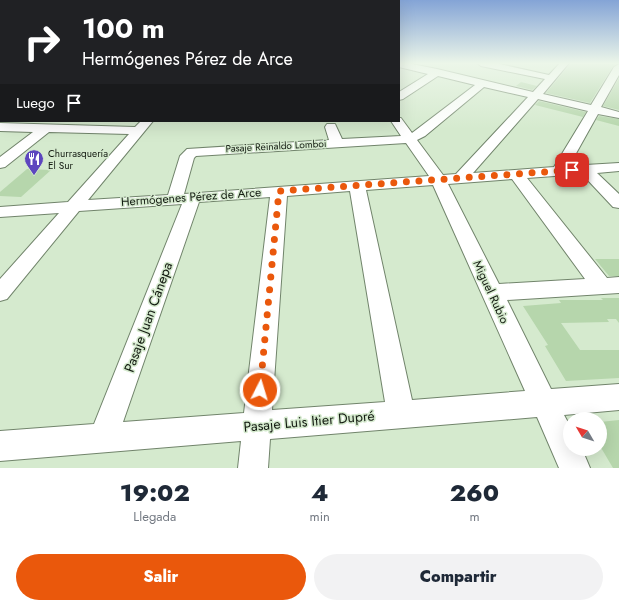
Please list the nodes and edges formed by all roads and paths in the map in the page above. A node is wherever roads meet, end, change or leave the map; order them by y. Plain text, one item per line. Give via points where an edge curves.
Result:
1 (417, 85) edge
2 (481, 85) edge
3 (491, 85) edge
4 (546, 85) edge
5 (609, 85) edge
6 (536, 95) junction
7 (400, 96) edge
8 (595, 109) junction
9 (619, 115) edge
10 (398, 122) edge
11 (54, 126) edge
12 (143, 126) edge
13 (0, 127) edge
14 (331, 128) dead end
15 (270, 133) dead end
16 (410, 139) junction
17 (337, 143) junction
18 (271, 147) junction
19 (0, 163) edge
20 (619, 167) edge
21 (585, 169) junction
22 (559, 171) junction
23 (516, 174) junction
24 (461, 178) junction
25 (438, 179) junction
26 (357, 185) junction
27 (279, 191) junction
28 (193, 197) junction
29 (175, 198) junction
30 (619, 203) edge
31 (75, 206) junction
32 (0, 212) edge
33 (611, 286) edge
34 (1, 290) edge
35 (492, 293) junction
36 (619, 397) edge
37 (544, 403) junction
38 (401, 414) junction
39 (257, 426) junction
40 (103, 438) junction
41 (0, 446) edge
42 (253, 468) edge
43 (575, 468) edge

1 - 7 street
2 - 16 street
3 - 6 street
4 - 6 street
5 - 8 street
6 - 8 street
6 - 24 street
8 - 9 street
8 - 22 street
10 - 16 street, Miguel Rubio
11 - 12 street
11 - 13 street
11 - 19 street
12 - 31 street
14 - 17 street
15 - 18 street
16 - 17 street, Pasaje Reinaldo Lomboi
16 - 25 street, Miguel Rubio
17 - 18 street, Pasaje Reinaldo Lomboi
18 - 29 street, Pasaje Reinaldo Lomboi via 190,153
20 - 21 street, Hermógenes Pérez de Arce
21 - 22 street, Hermógenes Pérez de Arce
21 - 30 street
22 - 23 street, Hermógenes Pérez de Arce
23 - 24 street, Hermógenes Pérez de Arce
23 - 33 street
24 - 25 street, Hermógenes Pérez de Arce
25 - 26 street, Hermógenes Pérez de Arce
25 - 35 street, Miguel Rubio
26 - 27 street, Hermógenes Pérez de Arce
26 - 38 street
27 - 28 street, Hermógenes Pérez de Arce
27 - 39 street
28 - 29 street, Hermógenes Pérez de Arce
28 - 40 street, Pasaje Juan Cánepa
29 - 31 street, Hermógenes Pérez de Arce
31 - 32 street, Hermógenes Pérez de Arce
31 - 34 street
33 - 35 street
35 - 37 street, Miguel Rubio
36 - 37 street, Pasaje Luis Itier Dupré
37 - 38 street, Pasaje Luis Itier Dupré
37 - 43 street, Miguel Rubio
38 - 39 street, Pasaje Luis Itier Dupré
39 - 40 street, Pasaje Luis Itier Dupré
39 - 42 street
40 - 41 street, Pasaje Luis Itier Dupré

